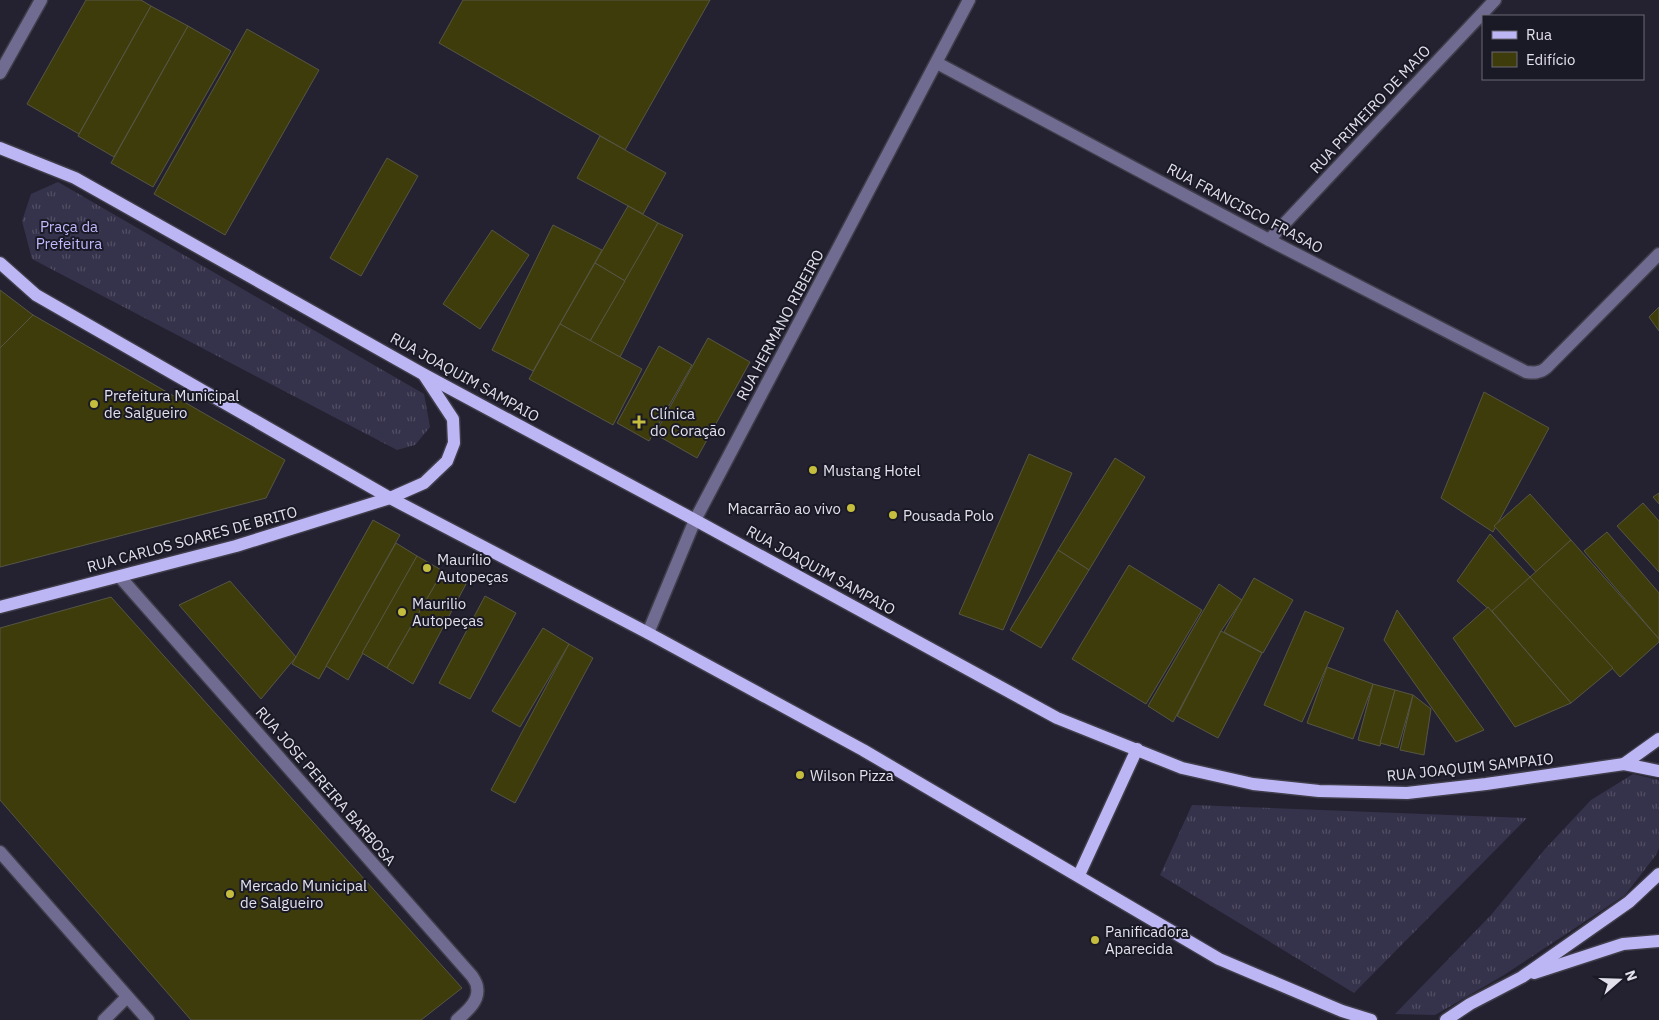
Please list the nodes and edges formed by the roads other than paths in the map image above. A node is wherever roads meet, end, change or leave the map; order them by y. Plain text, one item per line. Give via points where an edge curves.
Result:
1 (41, 0) edge
2 (969, 0) edge
3 (1495, 0) edge
4 (937, 63) junction
5 (0, 73) edge
6 (0, 148) edge
7 (1269, 240) junction
8 (1659, 254) edge
9 (0, 263) edge
10 (423, 374) junction
11 (390, 498) junction
12 (695, 520) junction
13 (120, 577) junction
14 (0, 607) edge
15 (648, 633) junction
16 (1659, 739) edge
17 (1138, 749) junction
18 (1624, 764) junction
19 (1659, 771) edge
20 (0, 852) edge
21 (1659, 874) edge
22 (1079, 875) junction
23 (1659, 941) edge
24 (1522, 977) junction
25 (127, 997) junction
26 (1444, 1019) edge
27 (104, 1020) edge
28 (148, 1020) edge
29 (457, 1020) edge
30 (1371, 1020) edge

1 - 5 street
2 - 4 street, RUA HERMANO RIBEIRO
3 - 7 street, RUA PRIMEIRO DE MAIO
4 - 7 street, RUA FRANCISCO FRASAO
4 - 12 street, RUA HERMANO RIBEIRO
6 - 10 main road, RUA JOAQUIM SAMPAIO via 75,178
7 - 8 street, RUA FRANCISCO FRASAO via 1533,373 1541,372
9 - 11 main road via 36,295
10 - 11 main road, RUA CARLOS SOARES DE BRITO via 453,419 454,443 447,461 424,483
10 - 12 main road, RUA JOAQUIM SAMPAIO
11 - 13 main road, RUA CARLOS SOARES DE BRITO via 236,546
11 - 15 main road
12 - 15 street, RUA HERMANO RIBEIRO
12 - 17 main road, RUA JOAQUIM SAMPAIO via 1057,718
13 - 14 main road, RUA CARLOS SOARES DE BRITO
13 - 29 street, RUA JOSE PEREIRA BARBOSA via 472,976 478,988 476,999
15 - 22 main road via 863,750
16 - 18 main road
17 - 18 main road, RUA JOAQUIM SAMPAIO via 1182,768 1253,784 1319,791 1407,793
17 - 22 main road
18 - 19 main road, RUA JOAQUIM SAMPAIO
20 - 25 street
21 - 24 main road via 1629,902
22 - 30 main road via 1219,959
23 - 24 main road via 1623,944
24 - 26 main road
25 - 27 street
25 - 28 street

